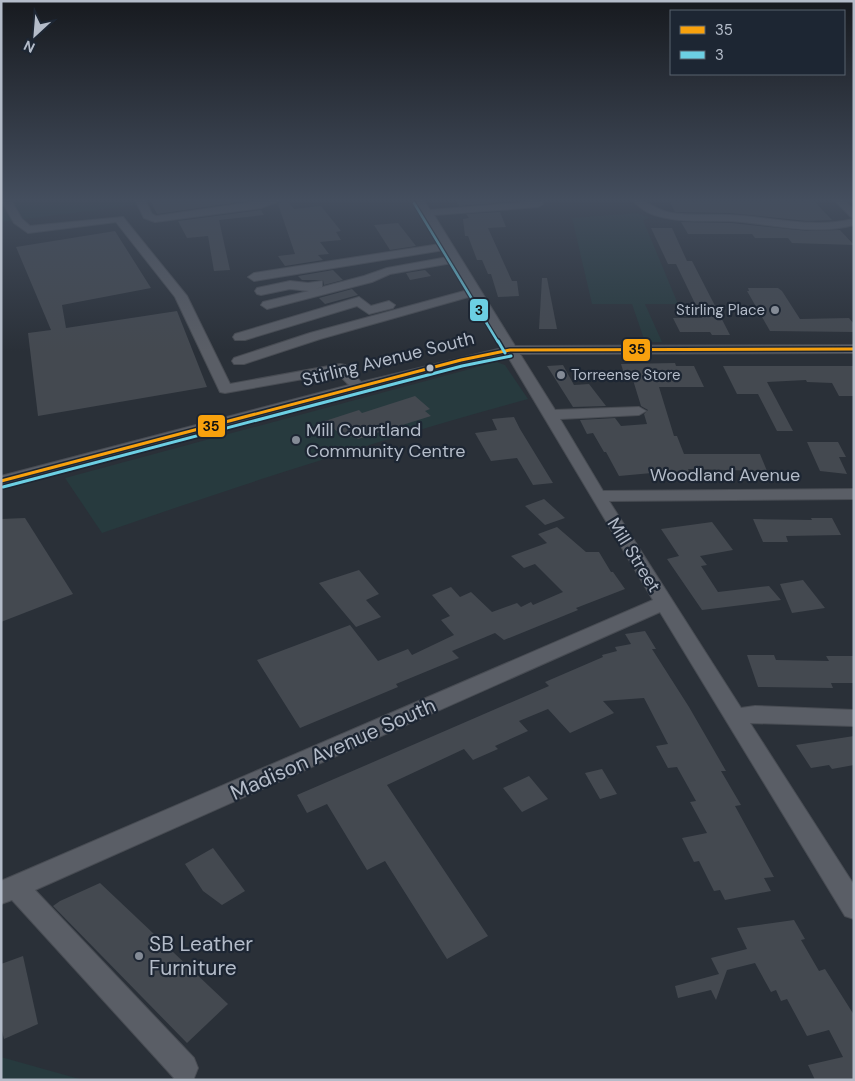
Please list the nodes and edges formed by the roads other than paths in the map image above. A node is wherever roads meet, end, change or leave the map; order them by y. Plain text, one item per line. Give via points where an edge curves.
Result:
1 (144, 250) edge
2 (418, 250) edge
3 (449, 250) edge
4 (454, 259) junction
5 (388, 271) junction
6 (254, 277) dead end
7 (473, 290) junction
8 (261, 291) dead end
9 (267, 305) dead end
10 (240, 337) dead end
11 (854, 349) edge
12 (510, 350) junction
13 (239, 360) dead end
14 (358, 387) junction
15 (639, 411) dead end
16 (550, 415) junction
17 (1, 481) edge
18 (854, 494) edge
19 (598, 496) junction
20 (664, 603) junction
21 (734, 717) junction
22 (854, 718) edge
23 (9, 890) edge
24 (854, 908) edge
25 (184, 1068) dead end

1 - 14 street via 181,296 225,389 340,368
2 - 6 street
3 - 4 street, Mill Street
4 - 5 street
4 - 7 street, Mill Street
5 - 8 street via 308,287 290,284
5 - 9 street
7 - 10 street via 369,310 359,301
7 - 12 street, Mill Street
7 - 13 street
11 - 12 street, Stirling Avenue South
12 - 14 street, Stirling Avenue South
12 - 16 street, Mill Street
14 - 17 street, Stirling Avenue South
15 - 16 street
16 - 19 street, Mill Street
18 - 19 street, Woodland Avenue
19 - 20 street, Mill Street
20 - 21 street, Mill Street
20 - 23 street, Madison Avenue South
21 - 22 street via 755,714
21 - 24 street, Mill Street
23 - 25 street

